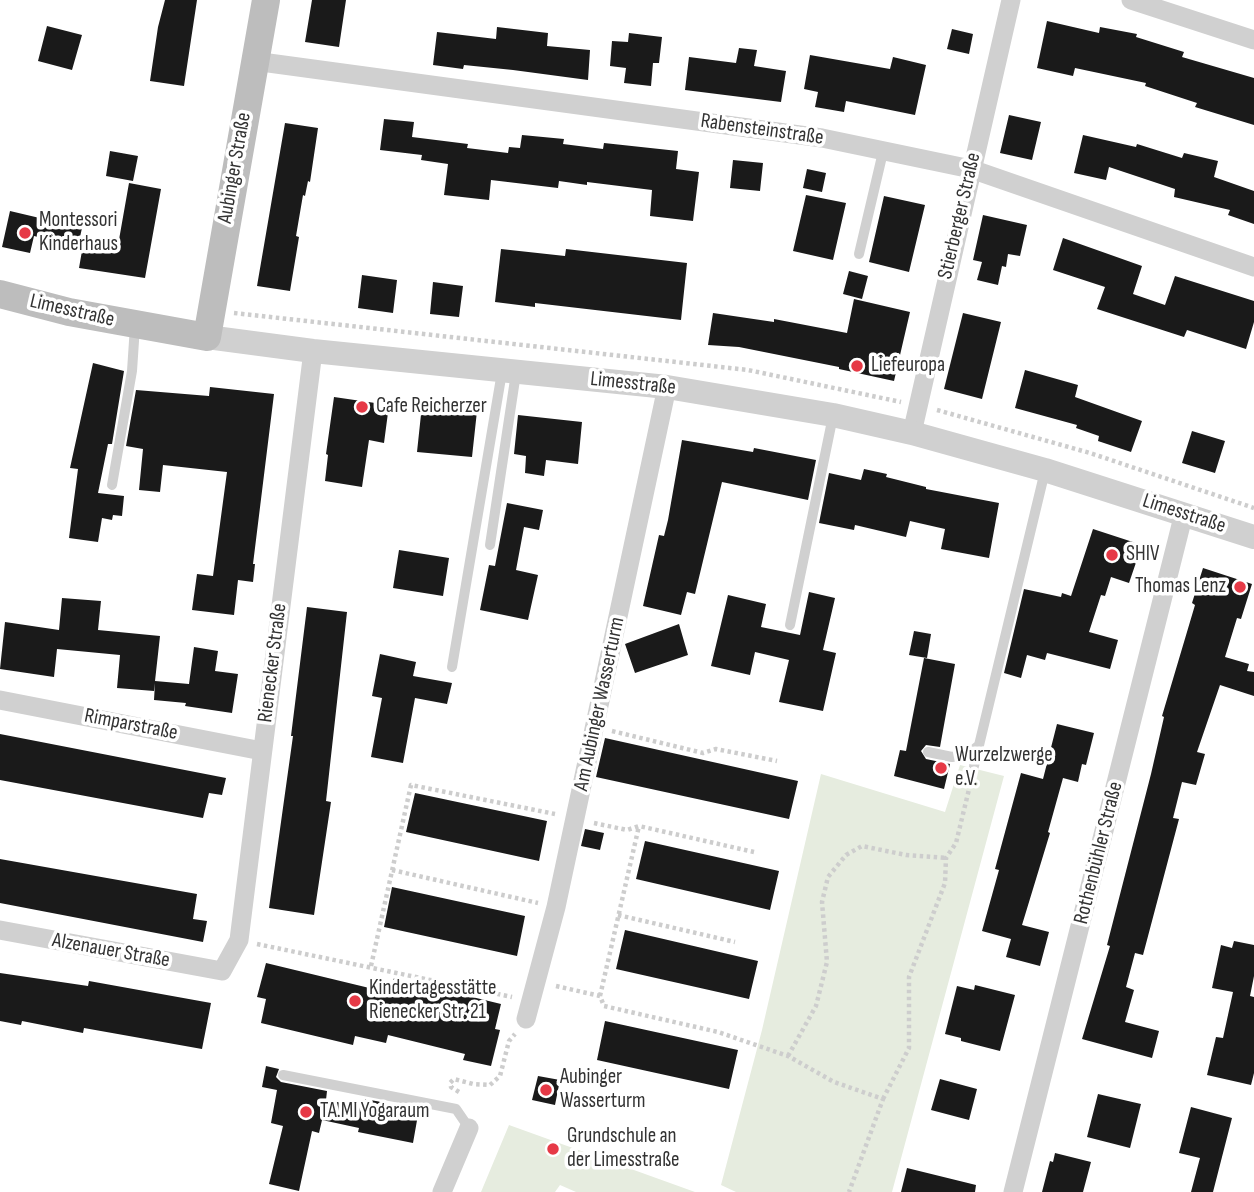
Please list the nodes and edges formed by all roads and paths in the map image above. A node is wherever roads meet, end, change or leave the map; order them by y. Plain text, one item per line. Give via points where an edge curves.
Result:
1 (266, 0) edge
2 (1011, 0) edge
3 (1131, 0) edge
4 (1254, 40) edge
5 (254, 61) junction
6 (883, 152) junction
7 (971, 169) junction
8 (859, 254) dead end
9 (1254, 267) edge
10 (0, 294) edge
11 (135, 325) junction
12 (207, 337) junction
13 (313, 351) junction
14 (509, 372) junction
15 (667, 387) junction
16 (833, 415) junction
17 (912, 433) junction
18 (1045, 470) junction
19 (112, 485) dead end
20 (1184, 513) junction
21 (1254, 537) edge
22 (489, 545) dead end
23 (790, 625) dead end
24 (452, 667) dead end
25 (0, 700) edge
26 (595, 727) junction
27 (979, 745) junction
28 (262, 751) junction
29 (928, 752) dead end
30 (777, 761) dead end
31 (974, 766) joint
32 (575, 818) junction
33 (639, 826) junction
34 (754, 852) dead end
35 (946, 858) junction
36 (392, 870) junction
37 (556, 907) junction
38 (618, 915) junction
39 (0, 930) edge
40 (239, 940) junction
41 (735, 943) dead end
42 (371, 966) junction
43 (222, 971) joint
44 (536, 981) junction
45 (600, 996) junction
46 (529, 1010) junction
47 (789, 1056) junction
48 (283, 1074) dead end
49 (883, 1098) junction
50 (469, 1128) junction
51 (442, 1192) edge
52 (849, 1192) edge
53 (1013, 1192) edge

1 - 5 main road, Aubinger Straße
2 - 7 street, Stierberger Straße
3 - 4 street
5 - 6 street, Rabensteinstraße via 822,138
5 - 12 main road, Aubinger Straße
6 - 7 street, Rabensteinstraße
6 - 8 lane
7 - 9 street, Rabensteinstraße
7 - 17 street, Stierberger Straße
10 - 11 main road, Limesstraße
11 - 12 main road, Limesstraße
11 - 19 lane via 132,371
12 - 13 street, Limesstraße
13 - 14 street, Limesstraße
13 - 28 street, Rienecker Straße
14 - 15 street, Limesstraße
14 - 22 lane
14 - 24 lane
15 - 16 street, Limesstraße
15 - 26 street, Am Aubinger Wasserturm
16 - 17 street, Limesstraße
16 - 23 lane
17 - 18 street, Limesstraße
18 - 20 street, Limesstraße
18 - 27 lane
20 - 21 street, Limesstraße
20 - 53 street, Rothenbühler Straße
25 - 28 street, Rimparstraße
26 - 30 path via 703,753 716,749
26 - 32 street, Am Aubinger Wasserturm
27 - 29 lane via 968,754 952,757
27 - 31 lane
28 - 40 street, Rienecker Straße
31 - 35 path via 956,843
32 - 33 path via 627,830
32 - 36 path via 411,785
32 - 37 street, Am Aubinger Wasserturm
33 - 34 path
33 - 38 path
35 - 47 path via 862,846 846,855 828,877 821,902 827,962 816,1006
35 - 49 path via 945,883 909,977 909,1048
36 - 37 path
36 - 42 path
37 - 44 street, Am Aubinger Wasserturm
38 - 41 path
38 - 45 path
39 - 43 street, Alzenauer Straße
40 - 42 path
40 - 43 street, Rienecker Straße
42 - 46 path
44 - 45 path
44 - 46 street, Am Aubinger Wasserturm
45 - 47 path via 604,1006 718,1032
46 - 50 path via 509,1041 499,1076 490,1085 454,1079 450,1083 466,1096
47 - 49 path via 834,1082
48 - 50 lane via 456,1109
49 - 52 path
50 - 51 street

